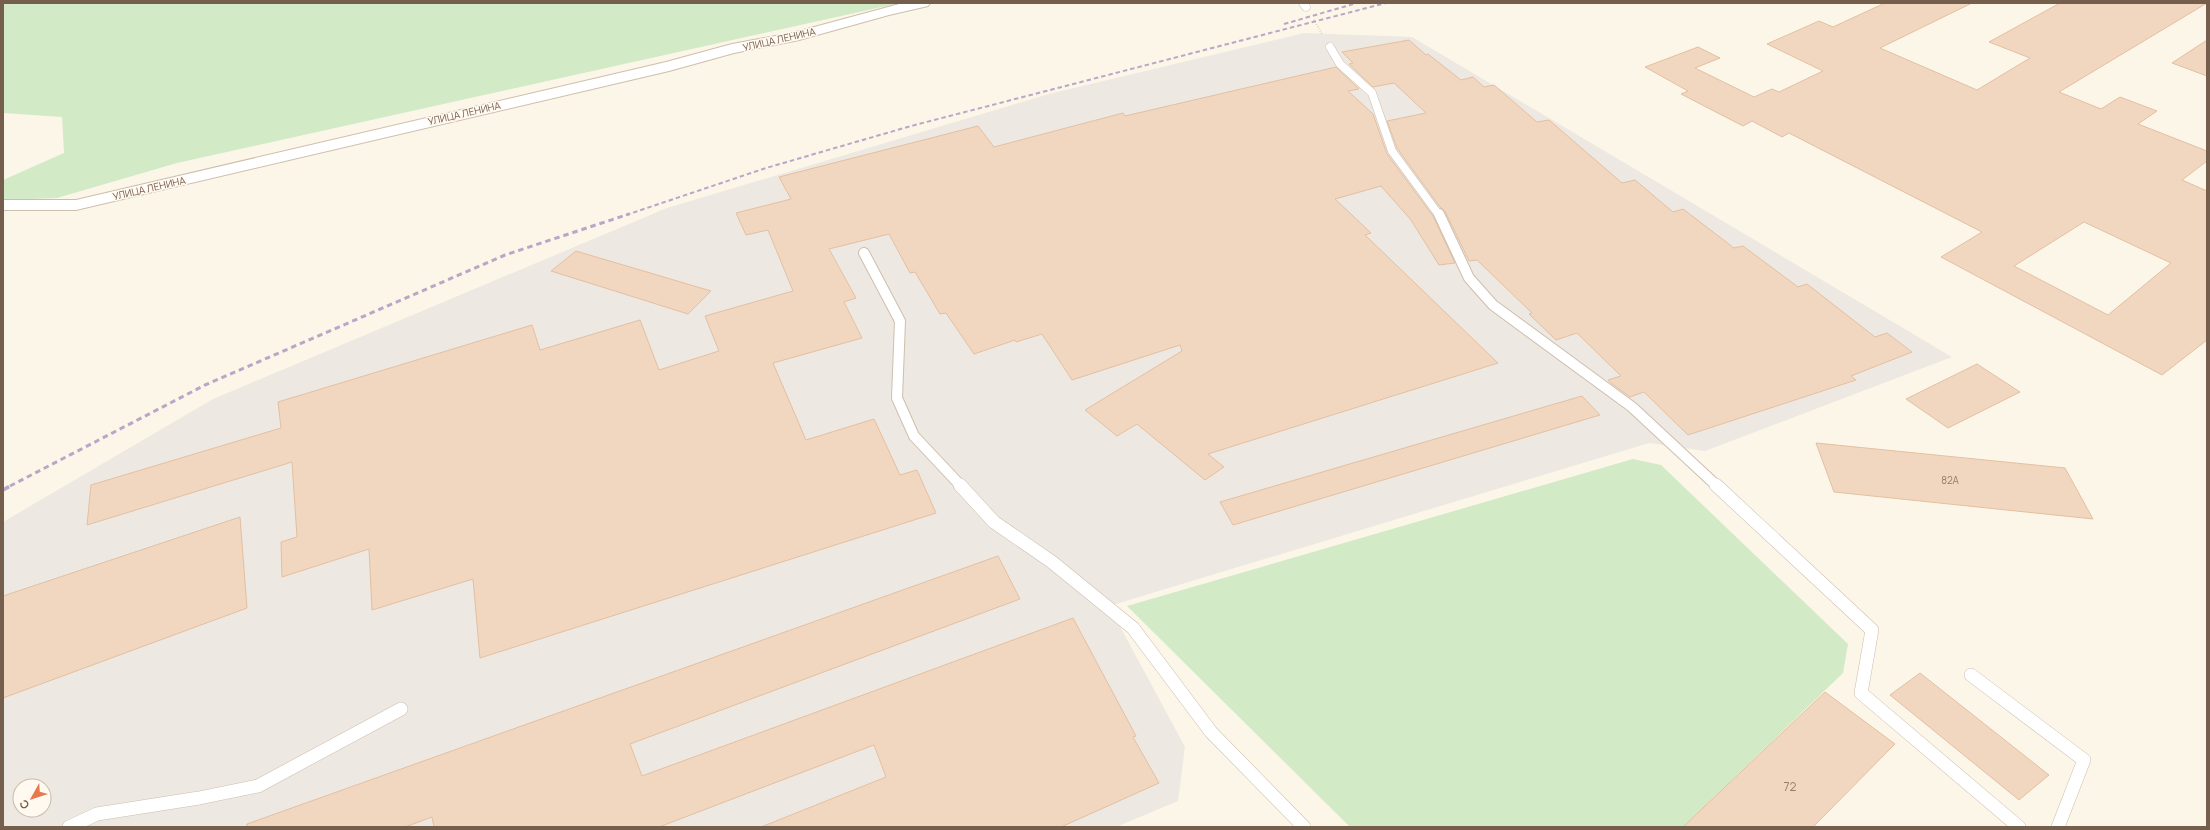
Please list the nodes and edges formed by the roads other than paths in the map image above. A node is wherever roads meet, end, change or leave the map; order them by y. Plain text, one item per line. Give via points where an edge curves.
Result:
1 (923, 3) edge
2 (1330, 47) road end
3 (3, 205) edge
4 (864, 253) dead end
5 (1971, 674) dead end
6 (401, 709) dead end
7 (68, 827) edge
8 (1304, 827) edge
9 (2019, 827) edge
10 (2058, 827) edge

1 - 3 street, УЛИЦА ЛЕНИНА via 886,10 794,37 732,49 76,205
2 - 9 lane via 1340,64 1372,94 1392,151 1439,214 1469,278 1494,305 1632,407 1872,630 1861,693
4 - 8 lane via 900,321 897,398 914,436 994,522 1052,562 1133,628 1211,732
5 - 10 lane via 2084,760
6 - 7 lane via 258,786 97,814

